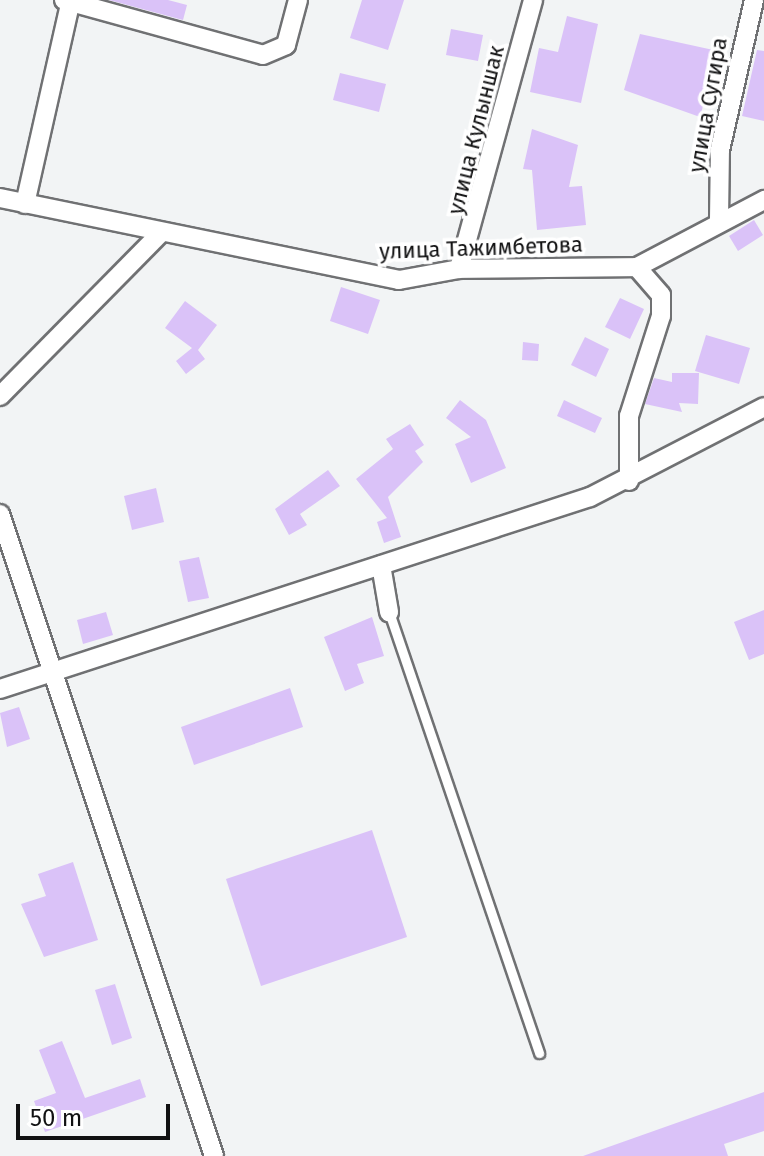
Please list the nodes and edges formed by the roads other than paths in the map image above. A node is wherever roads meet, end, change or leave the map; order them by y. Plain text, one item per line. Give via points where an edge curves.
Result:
1 (298, 0) edge
2 (533, 0) edge
3 (754, 0) edge
4 (69, 2) edge
5 (0, 198) edge
6 (764, 200) edge
7 (25, 204) junction
8 (719, 219) junction
9 (160, 234) junction
10 (637, 267) junction
11 (459, 269) junction
12 (0, 396) edge
13 (764, 407) edge
14 (629, 481) junction
15 (0, 514) edge
16 (381, 565) junction
17 (389, 612) joint
18 (52, 672) junction
19 (0, 689) edge
20 (539, 1053) dead end
21 (214, 1156) edge

1 - 4 street via 286,45 263,55
2 - 11 street, улица Кулыншак
3 - 8 street, улица Сугира via 720,150
4 - 7 street
5 - 7 street, улица Тажимбетова
6 - 8 street, улица Тажимбетова
7 - 9 street, улица Тажимбетова
8 - 10 street, улица Тажимбетова
9 - 11 street, улица Тажимбетова via 369,277 432,278
9 - 12 street
10 - 11 street, улица Тажимбетова
10 - 14 street via 661,295 661,316 629,416
13 - 14 street
14 - 16 street
15 - 18 street
16 - 17 street
16 - 18 street
17 - 20 lane
18 - 19 street
18 - 21 street

